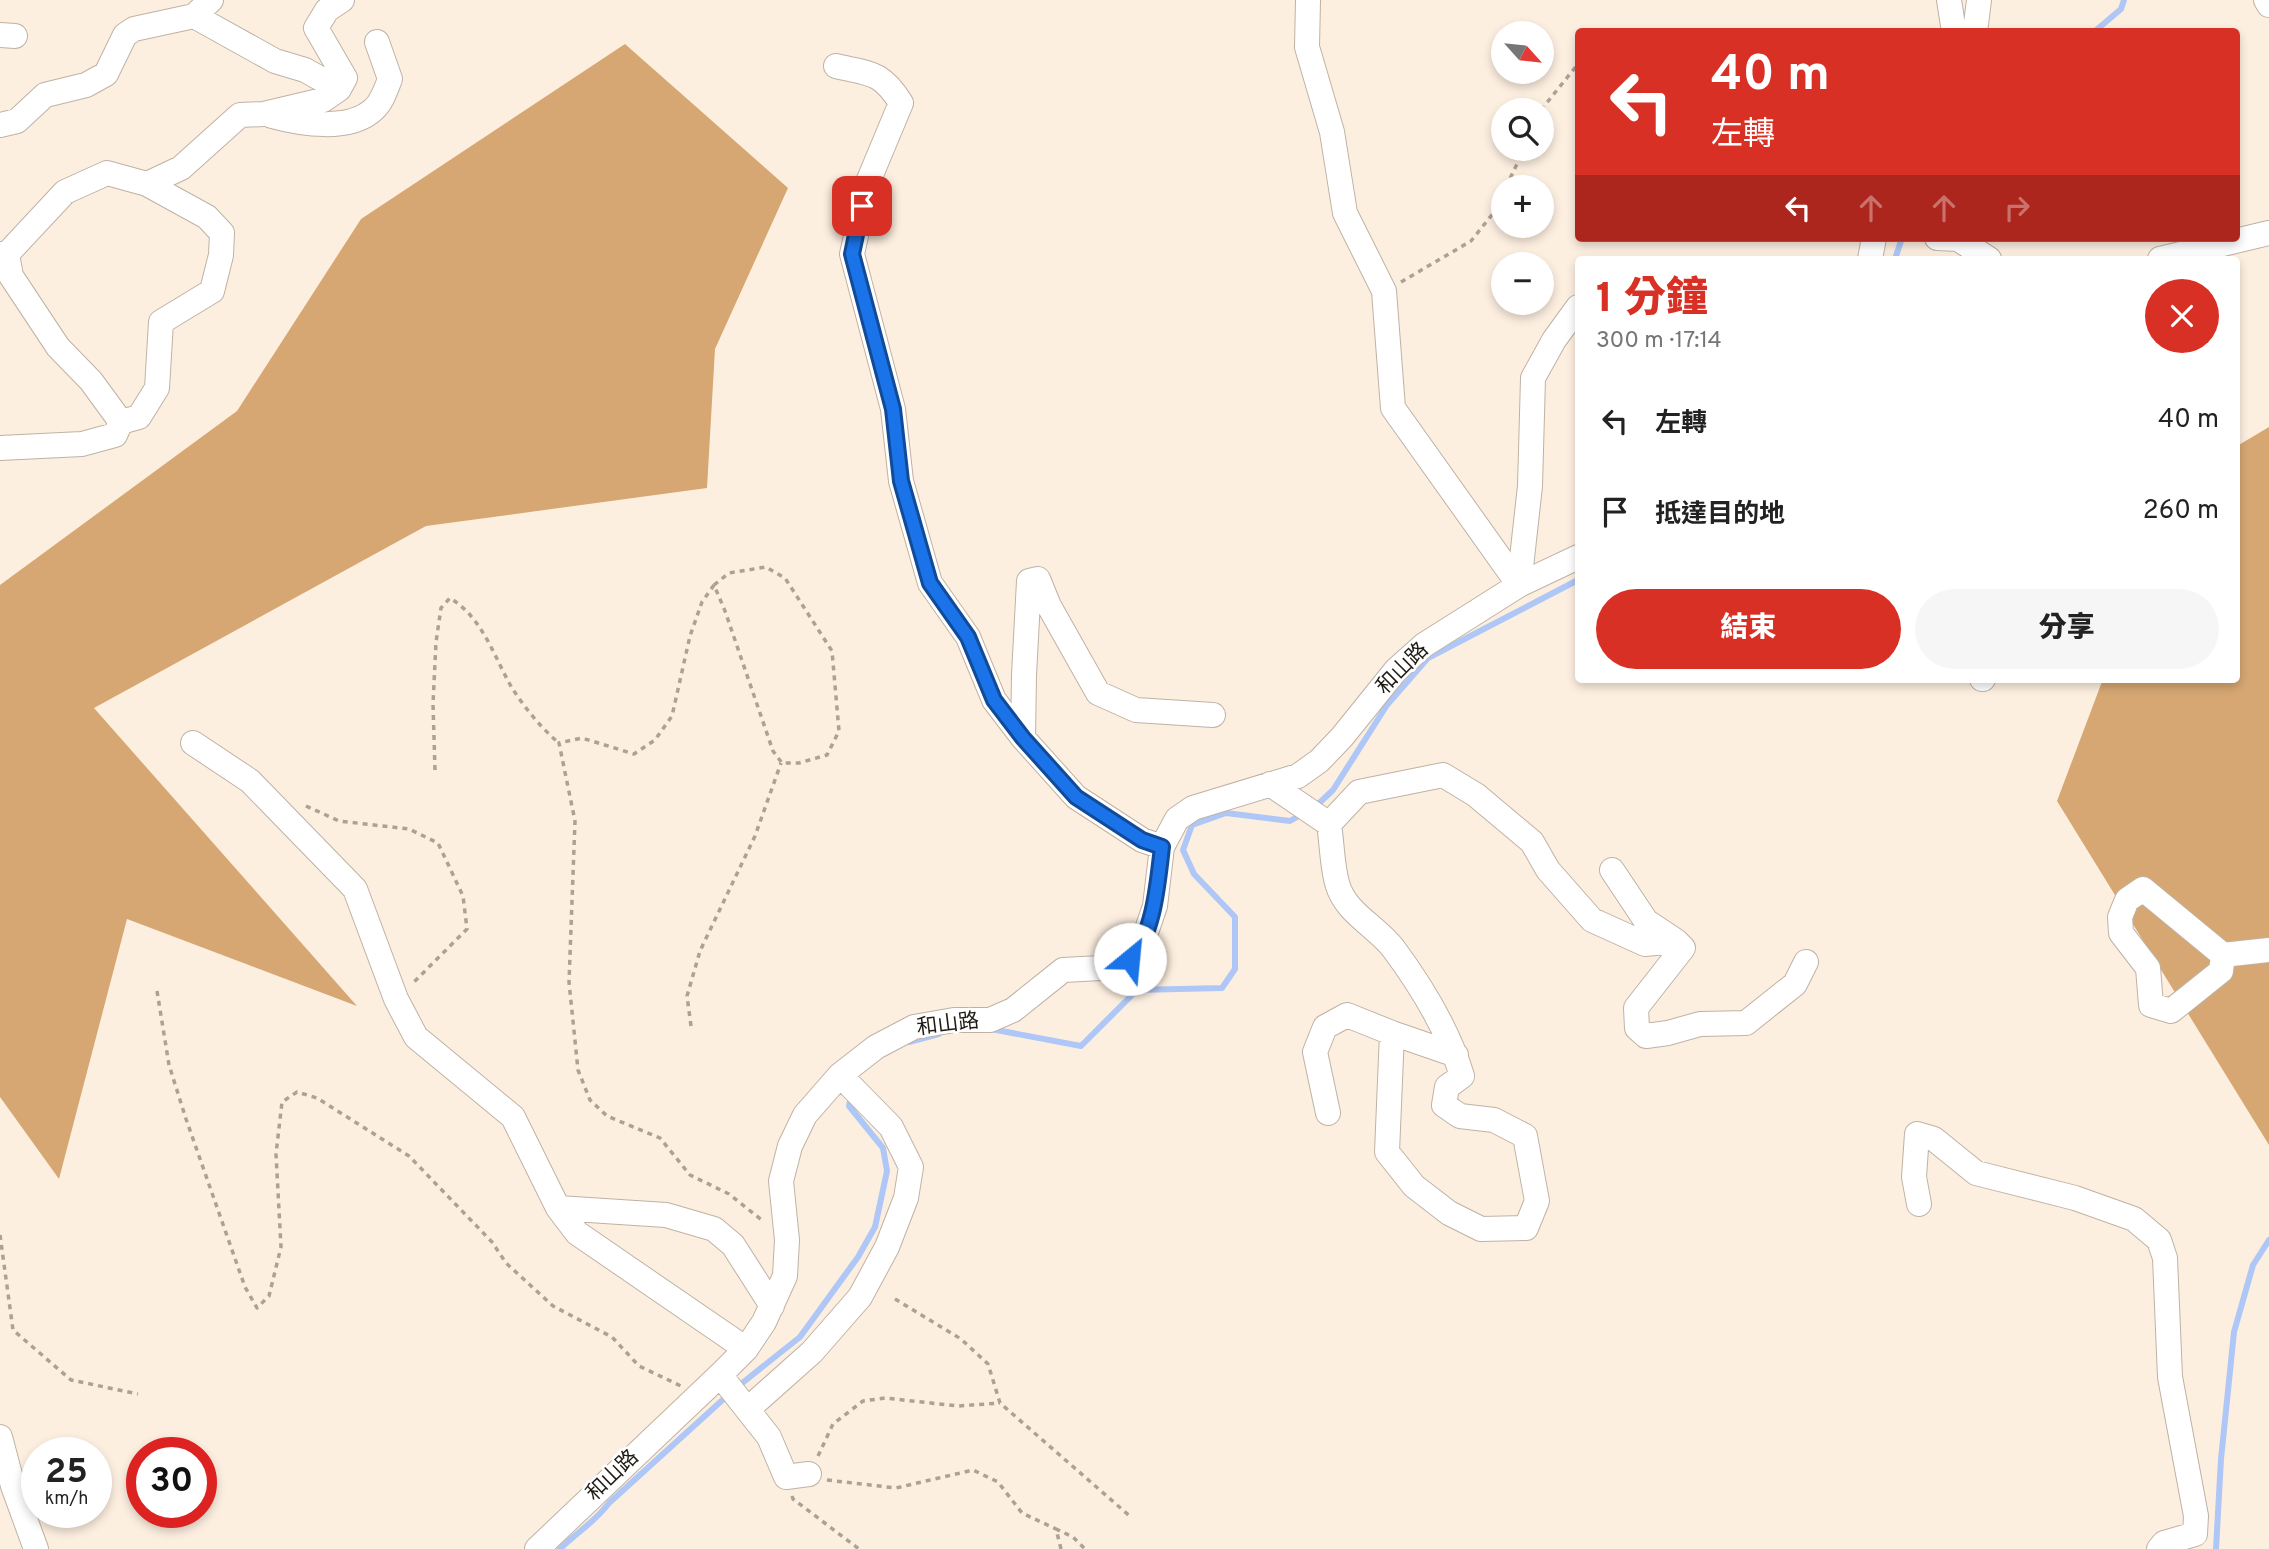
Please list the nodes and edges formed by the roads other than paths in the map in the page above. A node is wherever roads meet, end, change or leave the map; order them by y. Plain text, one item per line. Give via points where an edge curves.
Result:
1 (342, 0) edge
2 (1308, 0) edge
3 (1949, 0) edge
4 (1979, 0) edge
5 (2266, 0) edge
6 (2269, 5) edge
7 (202, 8) edge
8 (1953, 28) edge
9 (1976, 28) edge
10 (377, 42) dead end
11 (836, 66) dead end
12 (340, 89) junction
13 (264, 114) junction
14 (0, 125) edge
15 (147, 184) junction
16 (2269, 233) edge
17 (2240, 240) edge
18 (1963, 242) edge
19 (2231, 242) edge
20 (4, 254) edge
21 (1984, 256) edge
22 (2173, 256) edge
23 (1575, 311) edge
24 (121, 422) junction
25 (0, 448) edge
26 (1575, 558) edge
27 (1519, 585) junction
28 (1213, 715) dead end
29 (1023, 738) junction
30 (193, 743) dead end
31 (1270, 784) junction
32 (1329, 824) junction
33 (1162, 847) junction
34 (1612, 870) dead end
35 (1676, 941) junction
36 (2269, 950) edge
37 (2223, 955) junction
38 (1807, 962) dead end
39 (1392, 1033) junction
40 (1456, 1055) junction
41 (840, 1076) junction
42 (1328, 1113) dead end
43 (1919, 1204) dead end
44 (558, 1208) junction
45 (772, 1306) junction
46 (746, 1349) junction
47 (720, 1375) junction
48 (748, 1409) junction
49 (0, 1437) edge
50 (797, 1476) road end
51 (36, 1549) edge
52 (537, 1549) edge
53 (2159, 1549) edge

1 - 12 street via 327,10 316,28 345,78
2 - 27 street via 1307,47 1332,132 1345,214 1384,292 1393,408
3 - 8 street
4 - 9 street
5 - 6 street
7 - 12 street via 275,61 305,70
7 - 14 street via 134,29 125,35 106,74 86,85 45,95 18,121
10 - 13 street via 390,79 377,107 362,119 322,125
11 - 29 street via 876,75 890,85 901,103 867,182 852,254 893,409 901,481 930,583 968,637 994,700
12 - 13 street via 323,100
13 - 15 street via 240,116 181,168
15 - 20 street via 107,173 65,192
15 - 24 street via 207,217 222,233 221,255 212,291 161,322 157,388 139,417
16 - 17 street
18 - 21 street
19 - 22 street
20 - 24 street via 11,276 58,347
23 - 27 street via 1533,378 1530,486
24 - 25 street via 115,435 82,444
26 - 27 street, 和山路
27 - 31 street, 和山路 via 1424,645 1396,670 1320,761 1298,776
28 - 29 street via 1136,710 1098,693 1038,579 1029,581
29 - 33 street via 1076,797 1142,840
30 - 44 street via 250,781 355,890 396,999 416,1037 513,1117
31 - 32 street
31 - 33 street, 和山路 via 1193,808 1177,819
32 - 35 street via 1360,792 1443,775 1476,795 1532,842 1548,870 1592,920 1645,944
32 - 40 street via 1337,884 1351,909 1391,945 1436,1012
33 - 41 street, 和山路 via 1155,906 1140,950 1130,959 1101,968 1063,970 1013,1010 990,1020 914,1027 876,1047
34 - 35 street via 1646,921
35 - 38 street via 1683,948 1636,1008 1637,1028 1646,1036 1700,1024 1746,1023 1795,984
36 - 37 street
37 - 37 street via 2143,889 2127,900 2120,917 2121,933 2148,968 2151,1005 2171,1011 2221,971
39 - 40 street
39 - 40 street via 1387,1152 1414,1186 1449,1213 1481,1229 1526,1228 1537,1201 1525,1136 1494,1120 1460,1116 1444,1105 1447,1087 1462,1076
39 - 42 street via 1348,1015 1325,1027 1315,1052
41 - 45 street, 和山路 via 805,1115 790,1146 781,1181 785,1276
41 - 48 street via 891,1128 911,1167 906,1198 860,1297 812,1352
43 - 53 street via 1914,1177 1917,1134 1934,1139 1976,1173 2075,1198 2134,1219 2159,1240 2165,1258 2170,1377 2196,1534 2164,1543
44 - 45 street via 667,1215 714,1229 733,1245
44 - 46 street via 577,1233
45 - 46 street, 和山路
46 - 47 street, 和山路
47 - 48 street
47 - 52 street, 和山路
48 - 50 street
49 - 51 street

